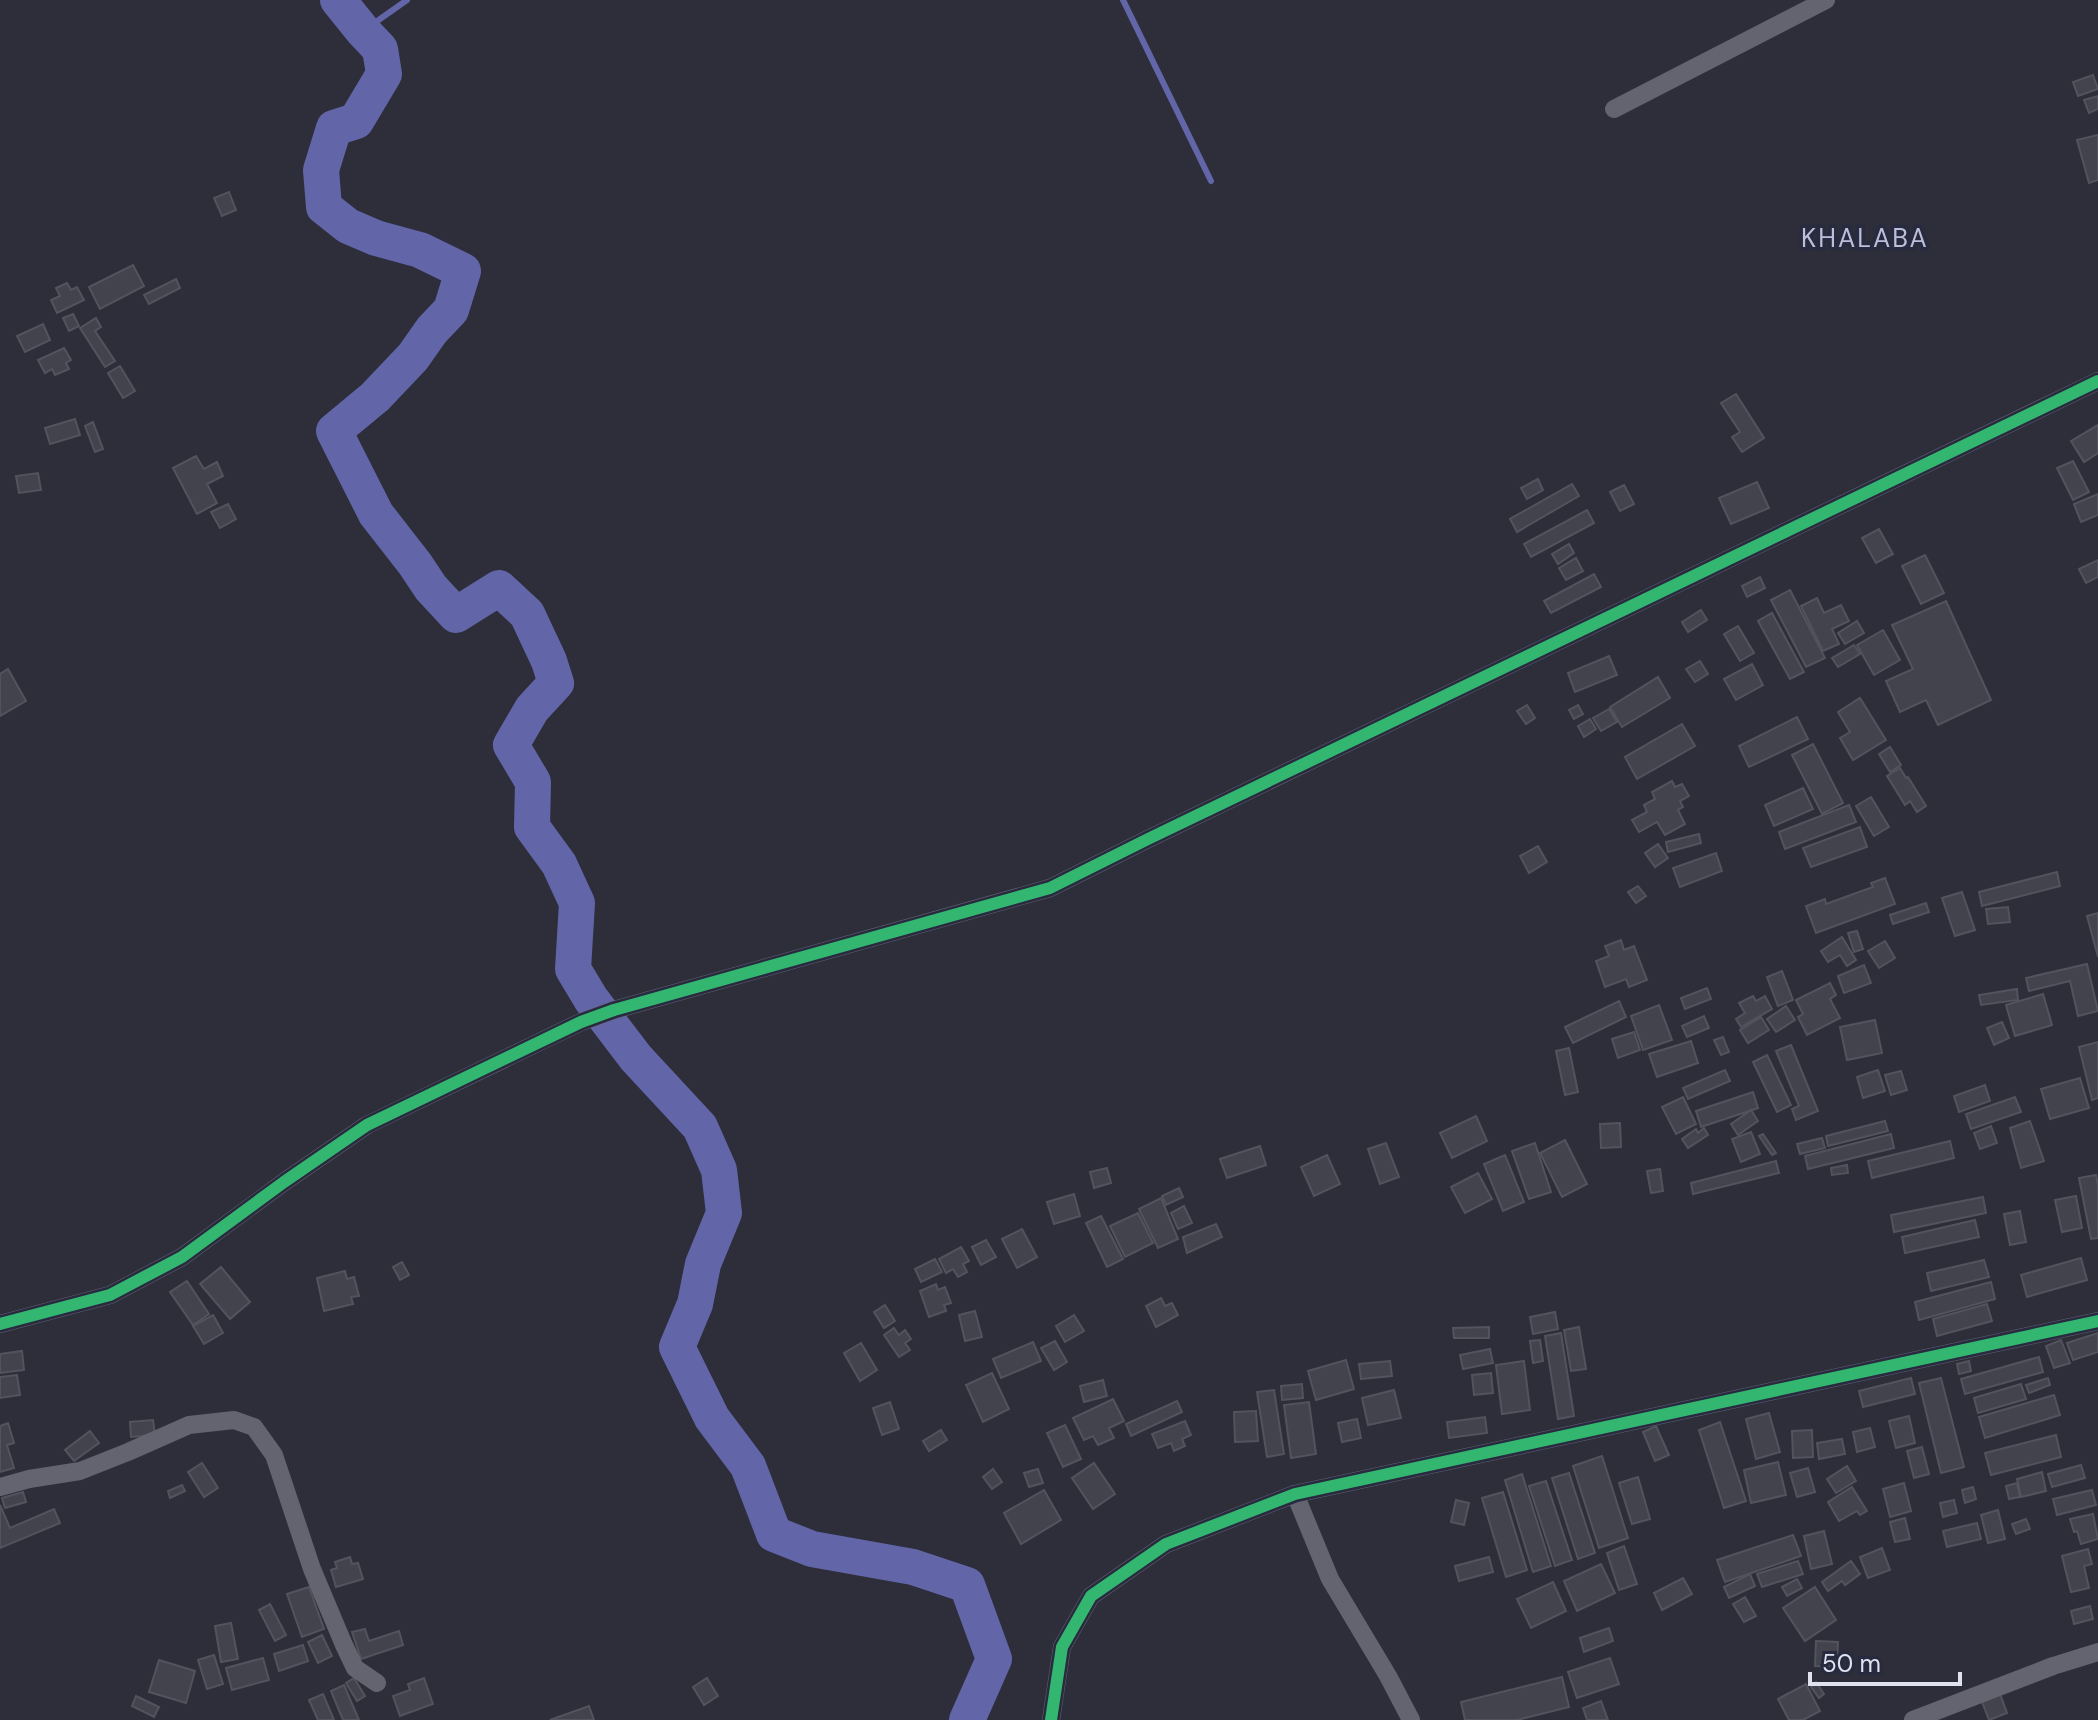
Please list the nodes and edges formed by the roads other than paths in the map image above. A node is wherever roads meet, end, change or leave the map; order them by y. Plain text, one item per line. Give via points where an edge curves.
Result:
1 (1826, 0) edge
2 (1614, 109) dead end
3 (2098, 381) edge
4 (2098, 1321) edge
5 (0, 1324) edge
6 (0, 1487) edge
7 (1295, 1494) junction
8 (2098, 1652) edge
9 (377, 1683) dead end
10 (1051, 1720) edge
11 (1411, 1720) edge
12 (1913, 1720) edge

1 - 2 street
3 - 5 street via 1050,888 581,1022 367,1125 182,1257 110,1295
4 - 7 street
6 - 9 street via 80,1471 189,1425 234,1420 254,1427 274,1455 312,1569 355,1668
7 - 10 street via 1166,1544 1091,1596 1062,1647
7 - 11 street via 1330,1579
8 - 12 street

